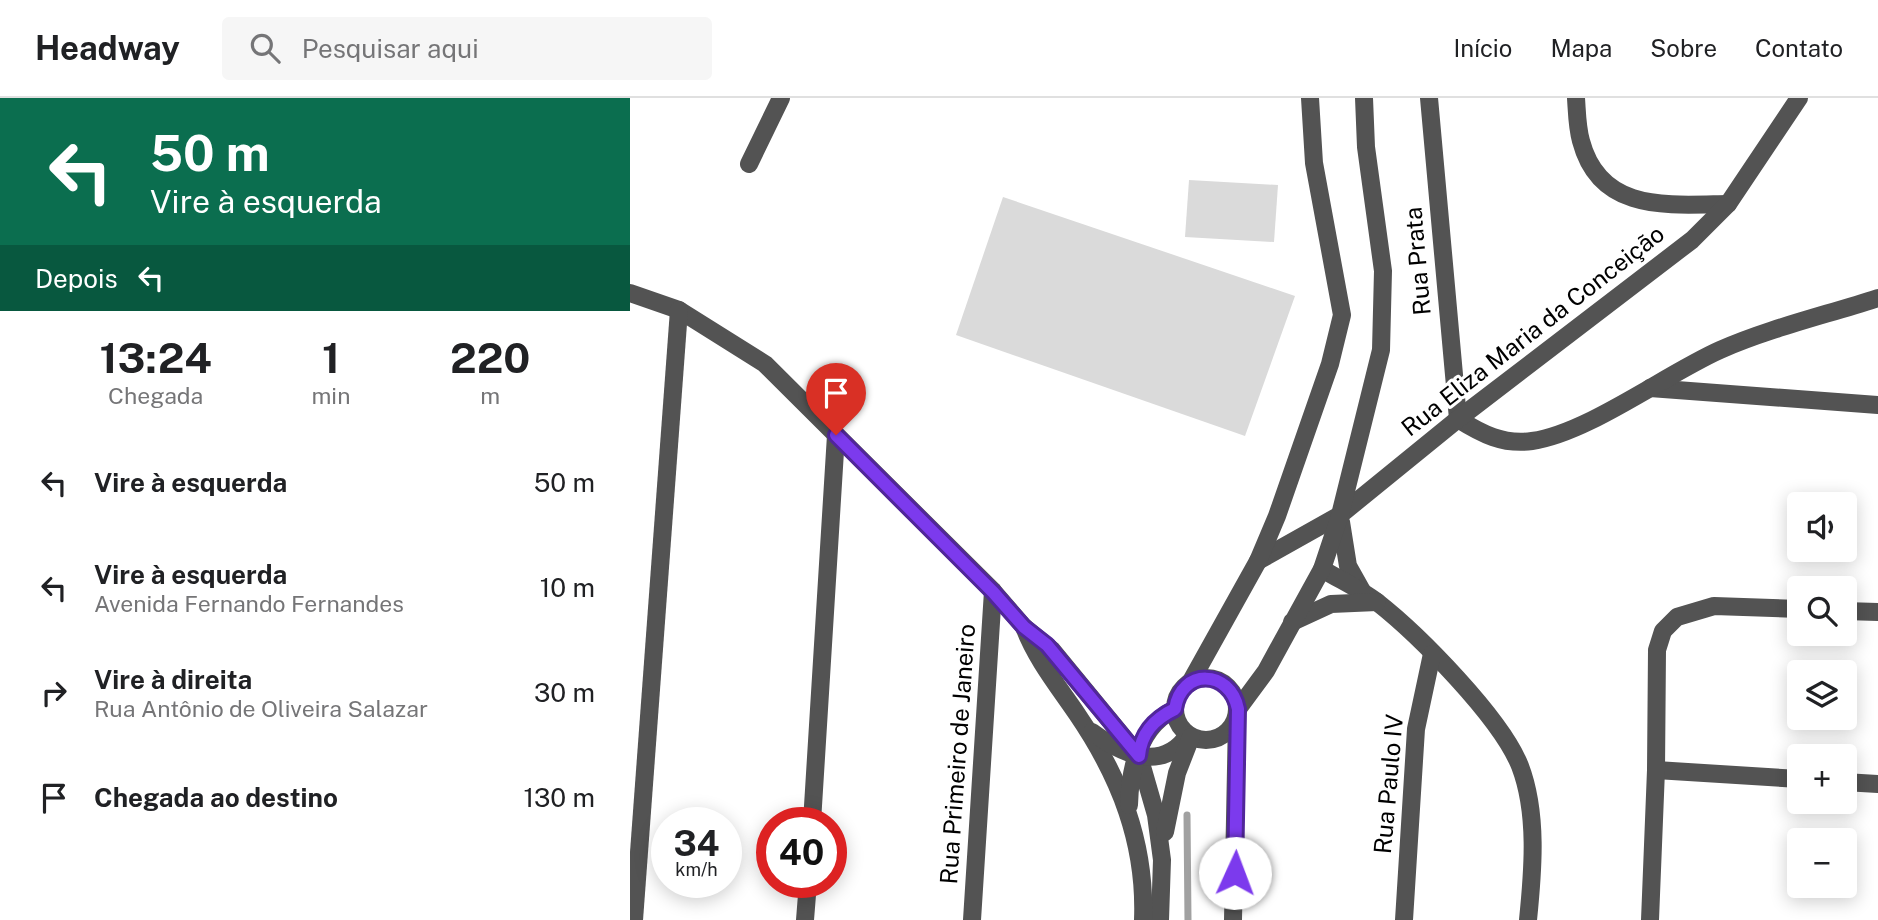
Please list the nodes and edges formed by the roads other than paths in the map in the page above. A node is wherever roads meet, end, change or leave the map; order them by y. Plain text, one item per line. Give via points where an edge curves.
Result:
1 (781, 98) edge
2 (1310, 98) edge
3 (1364, 98) edge
4 (1429, 98) edge
5 (1576, 98) edge
6 (1799, 98) edge
7 (749, 164) dead end
8 (1728, 204) junction
9 (630, 293) edge
10 (1878, 299) edge
11 (679, 310) junction
12 (1650, 388) junction
13 (1878, 405) edge
14 (1458, 419) junction
15 (836, 435) junction
16 (1340, 515) junction
17 (1258, 561) junction
18 (1322, 569) junction
19 (993, 592) junction
20 (1371, 598) junction
21 (1787, 609) edge
22 (1857, 611) edge
23 (1878, 612) edge
24 (1292, 622) junction
25 (1024, 627) junction
26 (1432, 654) junction
27 (1190, 683) junction
28 (1175, 709) junction
29 (1237, 713) junction
30 (1086, 727) junction
31 (1189, 736) junction
32 (1139, 756) junction
33 (1656, 770) junction
34 (1787, 778) edge
35 (1857, 783) edge
36 (1878, 784) edge
37 (813, 807) edge
38 (1129, 812) junction
39 (1162, 860) junction
40 (807, 898) edge
41 (634, 920) edge
42 (806, 920) edge
43 (972, 920) edge
44 (1143, 920) edge
45 (1160, 920) edge
46 (1233, 920) edge
47 (1404, 920) edge
48 (1528, 920) edge
49 (1650, 920) edge

1 - 7 street
2 - 17 street via 1314,163 1342,315 1298,460
3 - 16 street via 1383,271 1381,350
4 - 14 street, Rua Prata
5 - 8 street via 1589,163 1614,191 1656,203
6 - 8 street, Rua Eliza Maria da Conceição
8 - 14 street, Rua Eliza Maria da Conceição via 1692,240
9 - 11 street
10 - 12 street via 1722,349
11 - 15 street via 765,365
11 - 41 street
12 - 13 street
12 - 14 street via 1535,441 1494,439
14 - 16 street, Rua Eliza Maria da Conceição
15 - 19 street
15 - 37 street
16 - 17 street, Rua Eliza Maria da Conceição
16 - 18 street
16 - 20 street via 1348,566
17 - 27 street
18 - 20 street
18 - 24 street
19 - 25 street
19 - 43 street, Rua Primeiro de Janeiro
20 - 24 street via 1331,604
20 - 26 street
21 - 33 street via 1714,606 1676,617 1663,631 1657,650
22 - 23 street
24 - 29 street
25 - 30 street via 1037,655
25 - 32 street via 1052,650
26 - 47 street, Rua Paulo IV via 1416,729
26 - 48 street via 1492,718 1520,766 1530,808
27 - 28 street
27 - 29 street via 1217,680 1231,691
28 - 31 street via 1178,723
28 - 32 street via 1147,731
29 - 31 street via 1233,727 1218,738 1209,741
29 - 46 street
30 - 32 street
30 - 38 street
31 - 32 street via 1170,753 1149,759
31 - 39 street via 1174,786
32 - 38 street via 1130,785
32 - 39 street via 1156,815
33 - 34 street
33 - 49 street
35 - 36 street
38 - 44 street via 1141,855
39 - 45 street
40 - 42 street

